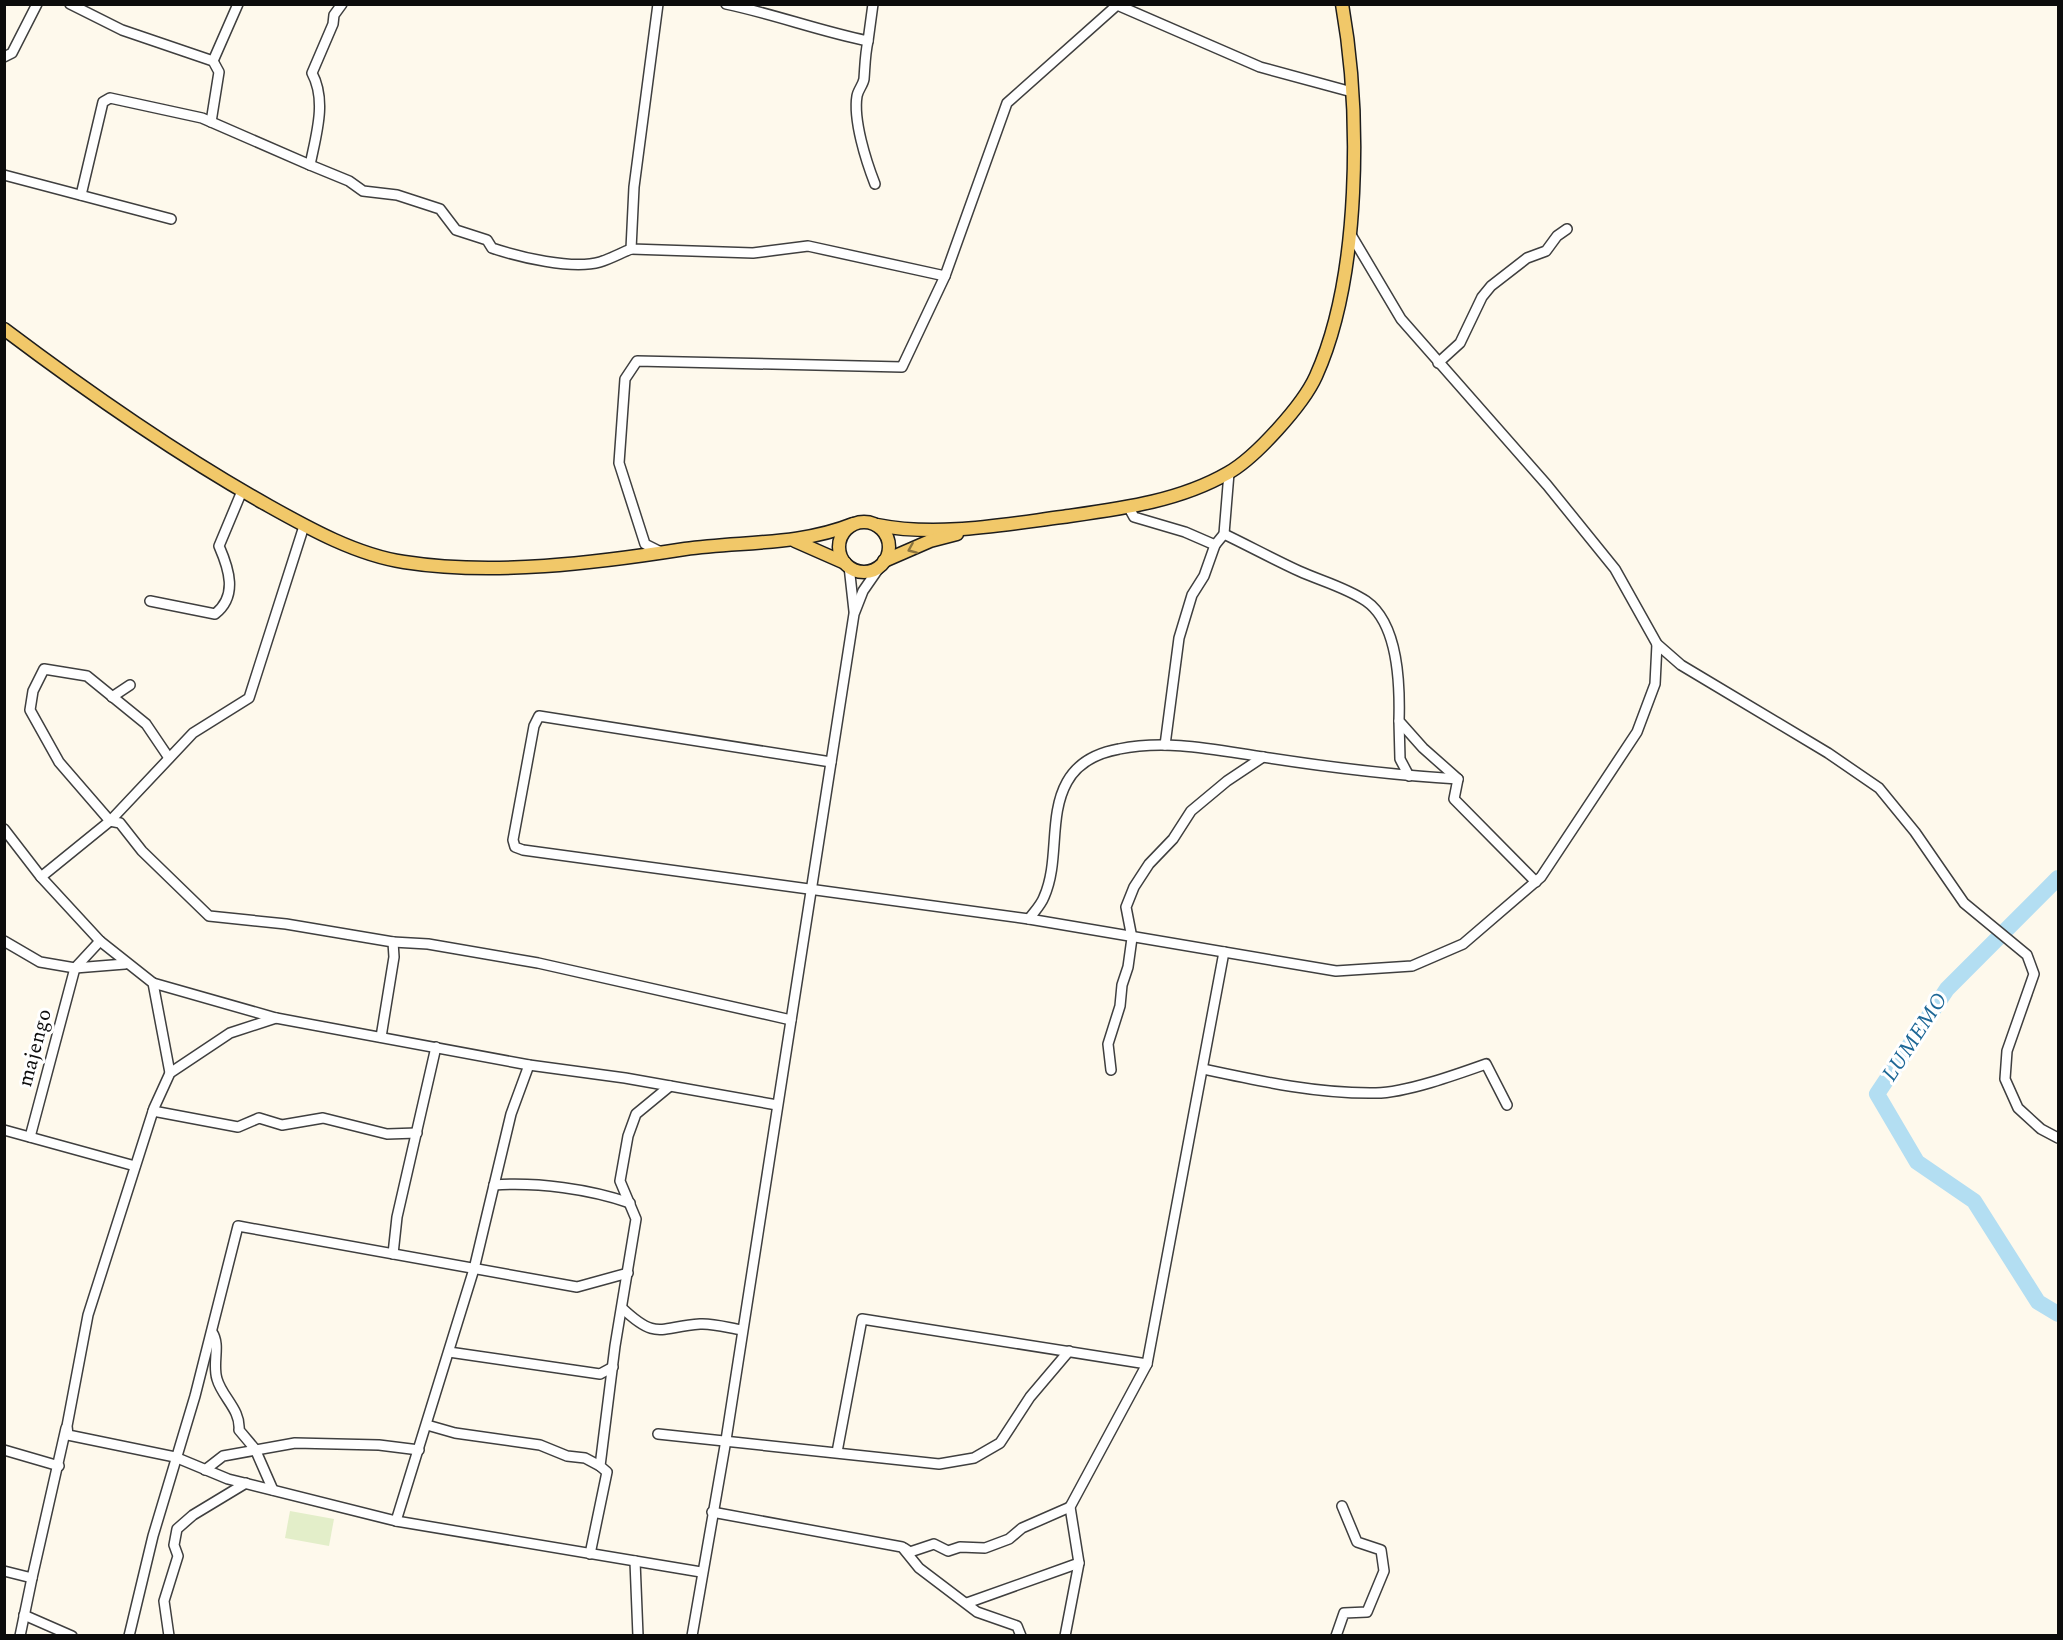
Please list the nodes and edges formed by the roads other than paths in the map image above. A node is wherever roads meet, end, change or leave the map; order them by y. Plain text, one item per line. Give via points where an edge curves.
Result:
1 (37, 4) edge
2 (70, 4) edge
3 (238, 4) edge
4 (342, 4) edge
5 (658, 4) edge
6 (726, 4) edge
7 (873, 4) edge
8 (1342, 4) edge
9 (1115, 5) edge
10 (868, 41) junction
11 (4, 57) edge
12 (213, 61) junction
13 (1352, 92) junction
14 (211, 122) junction
15 (310, 165) junction
16 (4, 175) edge
17 (875, 184) dead end
18 (81, 195) junction
19 (171, 219) dead end
20 (1567, 229) dead end
21 (1350, 233) junction
22 (630, 249) junction
23 (945, 276) junction
24 (5, 331) edge
25 (1438, 363) junction
26 (1229, 473) junction
27 (242, 491) junction
28 (1129, 508) junction
29 (853, 524) junction
30 (876, 525) junction
31 (304, 526) junction
32 (982, 527) junction
33 (1224, 534) junction
34 (795, 540) junction
35 (1215, 545) junction
36 (663, 553) junction
37 (883, 563) junction
38 (847, 565) junction
39 (150, 601) dead end
40 (855, 614) junction
41 (1657, 644) junction
42 (130, 685) dead end
43 (111, 696) junction
44 (1399, 721) junction
45 (1165, 745) junction
46 (1263, 757) junction
47 (169, 758) junction
48 (831, 762) junction
49 (1409, 776) junction
50 (1458, 778) junction
51 (110, 821) junction
52 (4, 829) edge
53 (40, 877) junction
54 (1536, 882) junction
55 (812, 891) junction
56 (1029, 920) junction
57 (1132, 938) junction
58 (4, 941) edge
59 (100, 941) junction
60 (393, 942) junction
61 (1224, 952) junction
62 (125, 964) junction
63 (75, 968) junction
64 (153, 983) junction
65 (276, 1018) junction
66 (791, 1020) junction
67 (381, 1037) junction
68 (436, 1047) junction
69 (529, 1065) junction
70 (1203, 1069) junction
71 (1111, 1070) dead end
72 (170, 1073) junction
73 (670, 1086) junction
74 (777, 1105) junction
75 (1507, 1106) dead end
76 (153, 1111) junction
77 (4, 1130) edge
78 (417, 1133) junction
79 (30, 1137) junction
80 (2058, 1138) edge
81 (135, 1166) junction
82 (494, 1185) junction
83 (622, 1185) junction
84 (612, 1197) junction
85 (630, 1203) junction
86 (393, 1254) junction
87 (474, 1269) junction
88 (628, 1273) junction
89 (622, 1308) junction
90 (742, 1330) junction
91 (212, 1332) junction
92 (1069, 1351) junction
93 (449, 1352) junction
94 (1146, 1364) junction
95 (613, 1367) junction
96 (427, 1425) junction
97 (67, 1426) junction
98 (658, 1434) dead end
99 (726, 1440) junction
100 (4, 1450) edge
101 (419, 1450) junction
102 (256, 1451) junction
103 (837, 1452) junction
104 (175, 1457) junction
105 (59, 1466) junction
106 (600, 1466) junction
107 (205, 1470) junction
108 (246, 1484) junction
109 (273, 1490) junction
110 (1342, 1506) dead end
111 (1070, 1507) junction
112 (712, 1512) junction
113 (396, 1521) junction
114 (902, 1547) junction
115 (591, 1554) junction
116 (635, 1561) junction
117 (1079, 1563) junction
118 (4, 1571) edge
119 (701, 1572) junction
120 (32, 1578) junction
121 (967, 1603) junction
122 (24, 1615) junction
123 (20, 1635) edge
124 (72, 1635) edge
125 (129, 1635) edge
126 (169, 1635) edge
127 (638, 1635) edge
128 (692, 1635) edge
129 (1021, 1635) edge
130 (1065, 1635) edge
131 (1336, 1635) edge

1 - 11 street via 12,53
2 - 12 street via 122,30
3 - 12 street
4 - 15 street via 312,73 320,87 320,118
5 - 22 street via 634,187
6 - 10 street via 773,14 810,29
7 - 10 street
8 - 13 main road via 1351,53
9 - 13 street via 1260,67
9 - 23 street via 1007,103
10 - 17 street via 857,112
12 - 14 street via 219,72
13 - 21 main road
14 - 15 street
14 - 18 street via 110,98 103,102
15 - 22 street via 363,191 397,195 440,209 456,230 487,240 492,248 514,255 598,263
16 - 18 street
18 - 19 street
20 - 25 street via 1546,250 1527,258 1491,286 1460,343
21 - 25 street via 1401,319
21 - 26 main road via 1337,314 1316,378 1274,433
22 - 23 street via 753,253 808,246
23 - 36 street via 902,367 637,361 626,379 619,463 645,544
24 - 27 main road via 127,417
25 - 41 street via 1615,569
26 - 28 main road via 1177,495
26 - 33 street
27 - 31 main road
27 - 39 street via 219,546 230,570 225,606 215,614
28 - 32 main road
28 - 35 street via 1134,517
29 - 30 main road
29 - 34 main road
29 - 38 main road via 842,535 839,545
30 - 32 main road via 899,530
30 - 37 main road via 887,538 889,550
31 - 36 main road via 402,562 460,568
31 - 47 street via 249,698 193,733
32 -> 37 main road via 930,541
33 - 35 street
33 - 44 street via 1368,603 1386,626 1399,670
34 - 36 main road
34 - 38 main road
35 - 45 street via 1204,576 1185,610
37 - 38 main road via 862,571
37 - 40 street via 863,591
38 - 40 street
40 - 48 street
41 - 54 street via 1655,684 1637,732
41 - 80 street via 1681,665 1879,788 1964,903 2027,955 2034,974 2007,1051 2005,1080 2018,1108
42 - 43 street
43 - 47 street via 146,724
43 - 51 street via 87,676 44,669 33,691 30,710 60,762
44 - 49 street via 1400,759
44 - 50 street
45 - 46 street
45 - 56 street via 1120,748 1098,754 1083,762 1067,781 1060,799 1050,877 1044,898
46 - 49 street
46 - 57 street via 1191,811 1173,839 1149,864 1126,907
47 - 51 street
48 - 55 street
48 - 55 street via 539,716 513,840 515,847 523,850
49 - 50 street
50 - 54 street via 1454,799
51 - 53 street
51 - 60 street via 120,823 142,851 209,916
52 - 53 street
53 - 59 street
54 - 61 street via 1463,944 1412,966 1336,971
55 - 56 street
55 - 66 street
56 - 57 street
57 - 61 street
57 - 71 street via 1120,1006 1108,1044
58 - 63 street via 40,962
59 - 62 street
59 - 63 street, majengo
60 - 66 street via 428,944 538,963
60 - 67 street
61 - 70 street
62 - 63 street
62 - 64 street
63 - 79 street, majengo
64 - 65 street
64 - 72 street
65 - 67 street
65 - 72 street via 230,1033
66 - 74 street
67 - 68 street
68 - 69 street
68 - 78 street
69 - 73 street
69 - 82 street via 511,1114
70 - 75 street via 1277,1085 1377,1093 1486,1064
70 - 94 street
72 - 76 street
73 - 74 street
73 - 83 street via 636,1114 628,1136
74 - 90 street
76 - 78 street via 238,1127 260,1118 282,1125 323,1118 387,1134
76 - 81 street
77 - 79 street
78 - 86 street via 397,1216
79 - 81 street
81 - 97 street via 88,1315
82 - 84 street via 544,1185
82 - 87 street
83 - 84 street
83 - 85 street
84 - 85 street
85 - 88 street via 636,1219
86 - 87 street
86 - 91 street via 238,1226
87 - 88 street via 577,1287
87 - 93 street
88 - 89 street
89 - 90 street via 645,1328 667,1331 700,1324
89 - 95 street
90 - 99 street
91 - 102 street via 216,1338 216,1378 240,1420 239,1430
91 - 104 street
92 - 94 street
92 - 103 street via 999,1443 974,1458 939,1464
92 - 103 street via 862,1318
93 - 95 street via 600,1374
93 - 96 street
94 - 111 street
95 - 106 street
96 - 101 street
96 - 106 street via 540,1445
97 - 104 street via 68,1435
97 - 105 street
98 - 99 street
99 - 103 street
99 - 112 street
100 - 105 street
101 - 102 street via 295,1443
101 - 113 street
102 - 107 street via 223,1456
102 - 109 street
104 - 107 street
104 - 125 street
105 - 120 street
106 - 115 street via 607,1472
107 - 108 street
108 - 109 street
108 - 126 street via 177,1529 174,1545 178,1556 164,1601
109 - 113 street
110 - 131 street via 1357,1542 1381,1550 1384,1571 1367,1612 1344,1613
111 - 114 street via 985,1548 960,1547 948,1551 934,1544 910,1551
111 - 117 street
112 - 114 street
112 - 119 street
113 - 115 street
114 - 121 street via 919,1569
115 - 116 street
116 - 119 street
116 - 127 street
117 - 121 street
117 - 130 street
118 - 120 street
119 - 128 street
120 - 122 street
121 - 129 street via 977,1612 1017,1626
122 - 123 street
122 - 124 street

